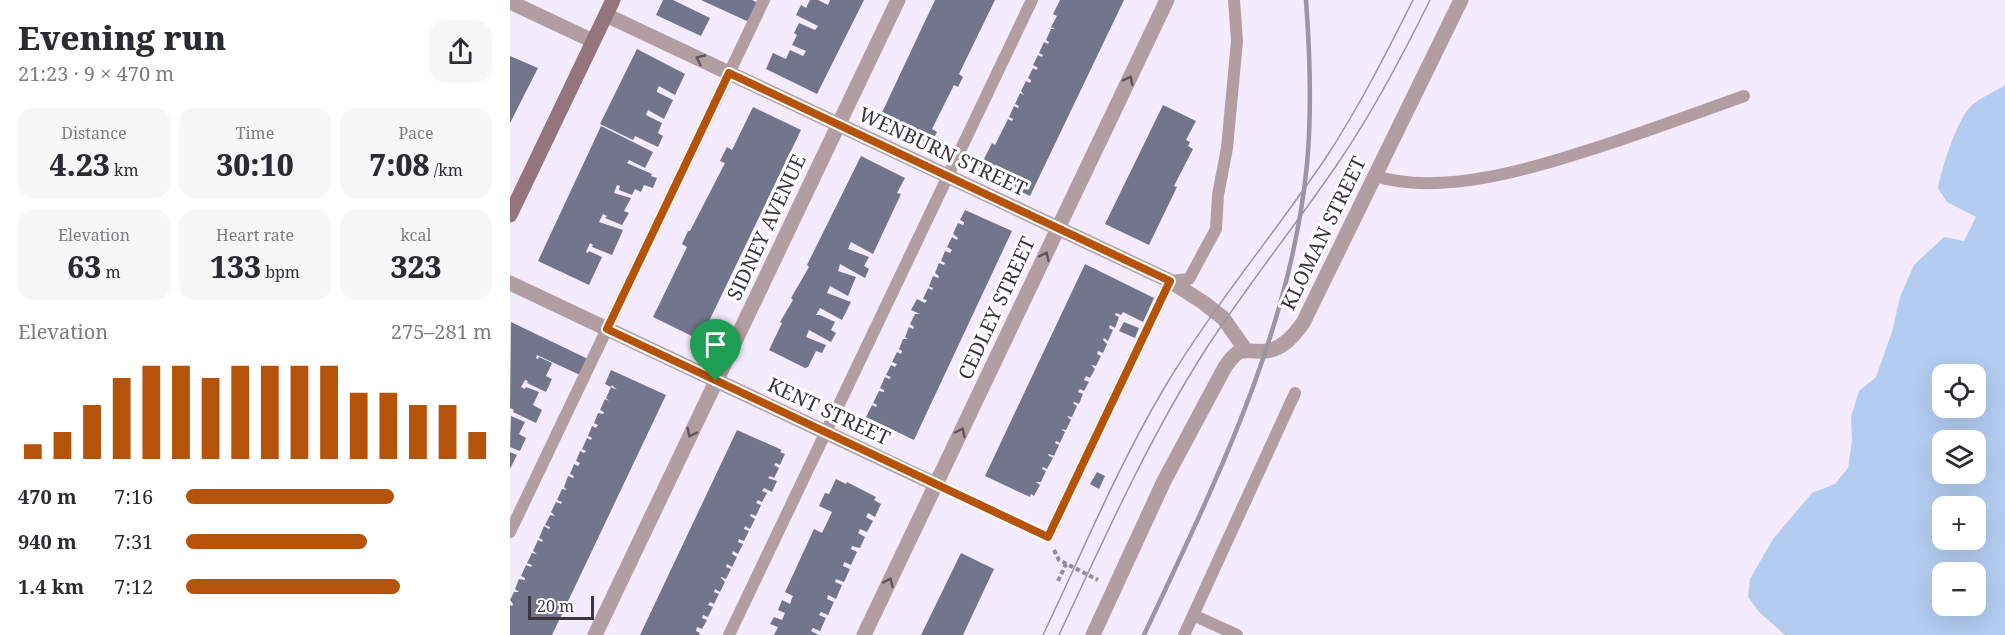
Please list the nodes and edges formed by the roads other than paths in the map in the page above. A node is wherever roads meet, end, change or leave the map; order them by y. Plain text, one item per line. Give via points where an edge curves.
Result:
1 (613, 0) edge
2 (764, 0) edge
3 (898, 0) edge
4 (1032, 0) edge
5 (1167, 0) edge
6 (1234, 0) edge
7 (1461, 0) edge
8 (510, 2) edge
9 (606, 15) junction
10 (593, 41) junction
11 (729, 73) junction
12 (1744, 96) dead end
13 (838, 124) junction
14 (948, 176) junction
15 (1375, 176) junction
16 (510, 215) edge
17 (1058, 228) junction
18 (1170, 281) junction
19 (510, 283) edge
20 (607, 329) junction
21 (1245, 349) junction
22 (716, 381) junction
23 (1295, 393) dead end
24 (826, 433) junction
25 (935, 484) junction
26 (510, 532) edge
27 (1048, 537) road end
28 (1193, 615) junction
29 (595, 635) edge
30 (729, 635) edge
31 (864, 635) edge
32 (1093, 635) edge
33 (1184, 635) edge
34 (1238, 635) edge

1 - 9 main road
2 - 11 lane
3 - 13 street, SIDNEY AVENUE
4 - 14 lane
17 -> 5 street, CEDLEY STREET
6 - 18 lane via 1237,41 1216,229 1189,279
7 - 15 street, KLOMAN STREET
8 - 10 street
9 - 10 main road
11 -> 9 street, WENBURN STREET
10 - 16 main road
11 - 13 street, WENBURN STREET
11 - 20 lane
12 - 15 lane via 1524,170 1423,183
13 - 14 street, WENBURN STREET
13 - 22 street, SIDNEY AVENUE
14 - 17 street, WENBURN STREET
14 - 24 lane
15 - 21 street, KLOMAN STREET via 1292,338 1266,351
17 - 18 street, WENBURN STREET
25 -> 17 street, CEDLEY STREET
18 - 21 street, WENBURN STREET via 1223,318
18 - 27 lane
19 - 20 street, KENT STREET
20 - 22 street, KENT STREET
20 - 26 lane
21 - 32 street via 1233,356 1225,368 1164,481
22 - 24 street, KENT STREET
22 -> 29 street, SIDNEY AVENUE
23 - 28 lane
24 - 25 street, KENT STREET
24 - 30 lane
31 -> 25 street, CEDLEY STREET
28 - 33 lane
28 - 34 lane

